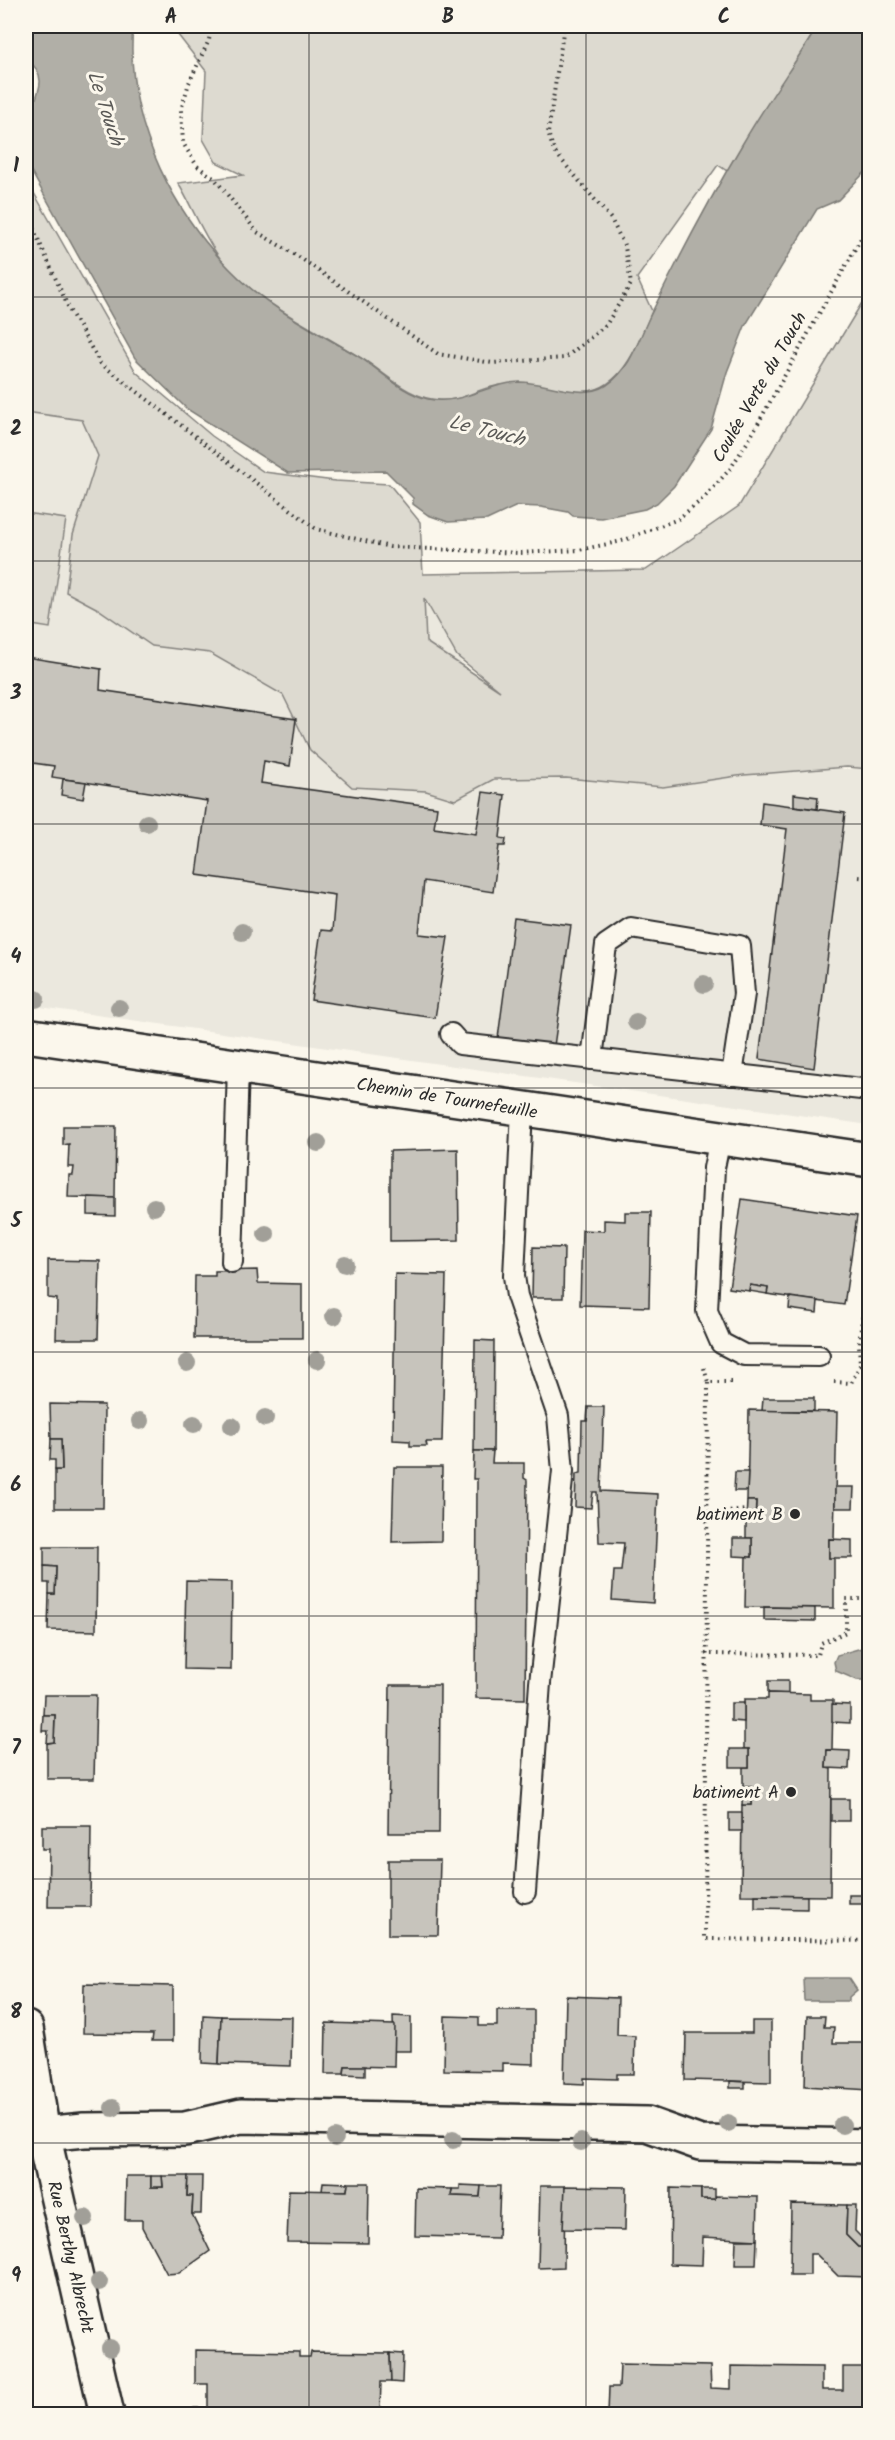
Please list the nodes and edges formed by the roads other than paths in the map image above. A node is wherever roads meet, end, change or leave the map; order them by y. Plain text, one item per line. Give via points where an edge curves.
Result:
1 (451, 1034) dead end
2 (26, 1035) edge
3 (592, 1059) junction
4 (238, 1066) junction
5 (732, 1075) junction
6 (870, 1090) edge
7 (522, 1110) junction
8 (720, 1138) junction
9 (870, 1160) edge
10 (232, 1262) dead end
11 (819, 1356) dead end
12 (525, 1892) dead end
13 (26, 2028) edge
14 (43, 2134) junction
15 (870, 2146) edge
16 (107, 2415) edge

1 - 3 lane via 460,1044
2 - 4 street, Chemin de Tournefeuille
3 - 5 lane
3 - 5 lane via 606,945 631,928 740,946 744,994
4 - 7 street, Chemin de Tournefeuille
4 - 10 lane
5 - 6 lane
7 - 8 street, Chemin de Tournefeuille
7 - 12 lane via 514,1276 517,1296 558,1416 563,1470 540,1683
8 - 9 street, Chemin de Tournefeuille
8 - 11 lane via 714,1168 707,1311 721,1343 744,1355
13 - 14 street, Rue Berthy Albrecht
14 - 15 street via 185,2129 241,2116 647,2124 700,2143
14 - 16 street, Rue Berthy Albrecht

